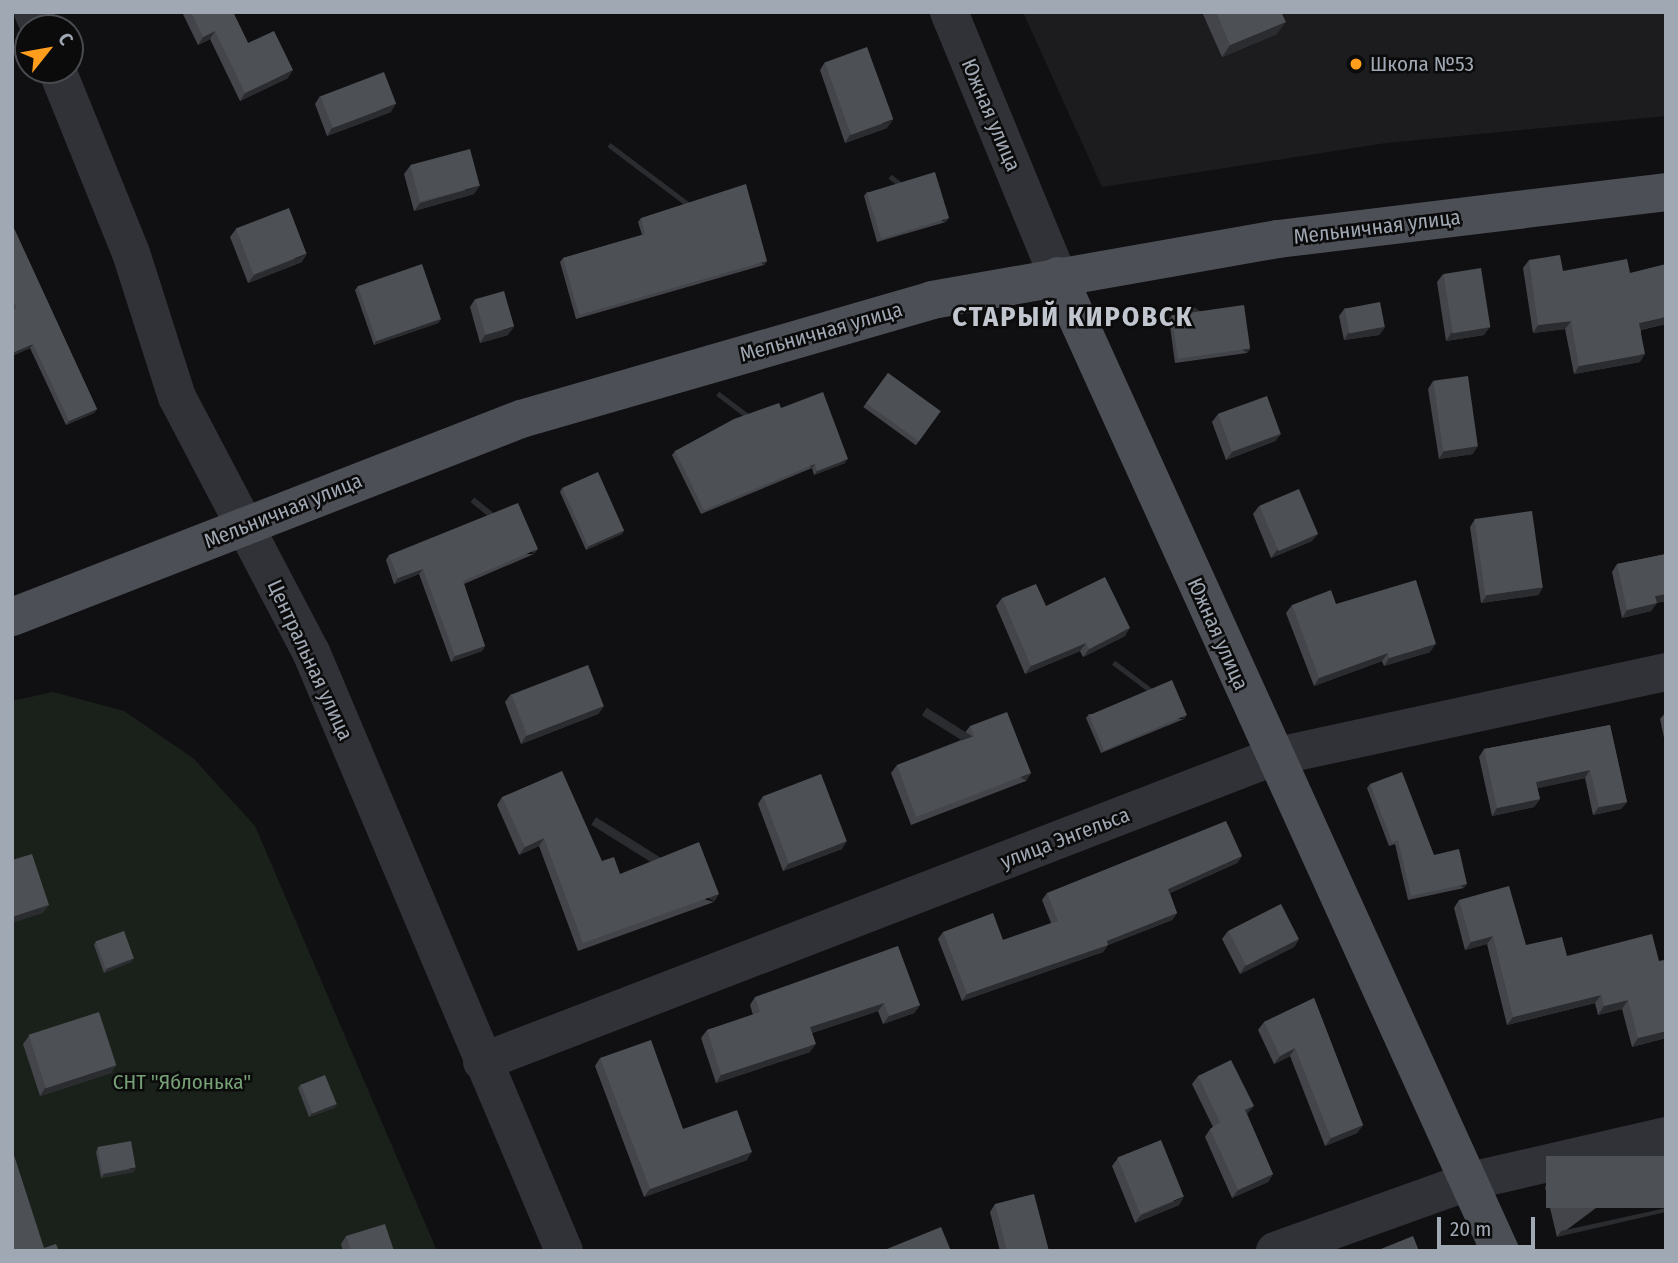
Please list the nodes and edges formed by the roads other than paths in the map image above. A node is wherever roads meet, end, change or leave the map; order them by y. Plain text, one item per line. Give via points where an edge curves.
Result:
1 (949, 12) edge
2 (63, 84) edge
3 (1666, 192) edge
4 (1059, 276) junction
5 (244, 525) junction
6 (12, 617) edge
7 (1666, 672) edge
8 (1273, 758) junction
9 (482, 1062) junction
10 (1666, 1136) edge
11 (1470, 1181) junction
12 (564, 1251) edge
13 (1275, 1251) edge
14 (1500, 1251) edge

1 - 4 street, Южная улица
2 - 5 street, Центральная улица via 131,253 177,397
3 - 4 main road, Мельничная улица via 1278,239
4 - 5 main road, Мельничная улица via 932,300 521,419
4 - 8 main road, Южная улица
5 - 6 main road, Мельничная улица
5 - 9 street, Центральная улица via 311,652
7 - 8 street, улица Энгельса
8 - 9 street, улица Энгельса
8 - 11 main road, Южная улица
9 - 12 street, Центральная улица
10 - 11 street
11 - 13 street
11 - 14 main road, Южная улица

